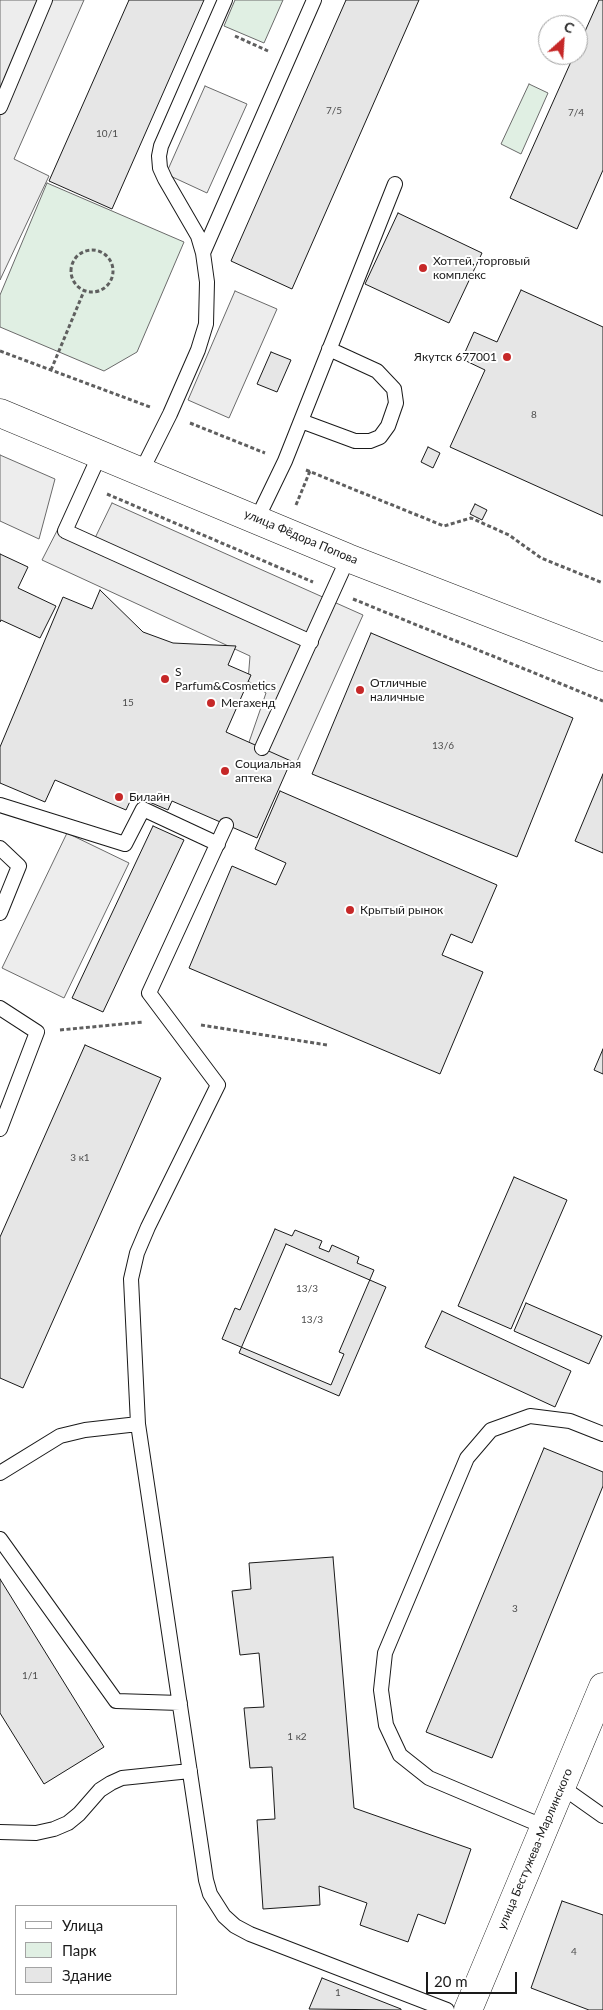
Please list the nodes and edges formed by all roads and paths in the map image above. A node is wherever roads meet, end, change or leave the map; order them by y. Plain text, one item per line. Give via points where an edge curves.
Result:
1 (45, 0) edge
2 (225, 0) edge
3 (314, 0) edge
4 (213, 27) junction
5 (288, 60) junction
6 (0, 107) edge
7 (395, 184) dead end
8 (203, 253) junction
9 (84, 291) junction
10 (329, 349) junction
11 (0, 352) edge
12 (51, 370) junction
13 (0, 413) edge
14 (170, 414) junction
15 (301, 421) junction
16 (100, 454) junction
17 (284, 461) junction
18 (141, 472) junction
19 (257, 519) junction
20 (348, 558) junction
21 (603, 583) edge
22 (311, 642) junction
23 (603, 657) edge
24 (262, 748) dead end
25 (0, 805) edge
26 (226, 825) dead end
27 (218, 844) junction
28 (0, 848) edge
29 (0, 913) edge
30 (0, 1008) edge
31 (169, 1020) junction
32 (36, 1032) junction
33 (327, 1045) dead end
34 (0, 1129) edge
35 (138, 1424) junction
36 (603, 1434) edge
37 (0, 1473) edge
38 (0, 1539) edge
39 (603, 1688) edge
40 (180, 1703) junction
41 (190, 1771) junction
42 (562, 1787) junction
43 (603, 1816) edge
44 (545, 1827) junction
45 (0, 1832) edge
46 (447, 2010) edge
47 (468, 2010) edge

1 - 6 lane
2 - 4 lane
3 - 5 lane
4 - 5 path
4 - 8 lane via 159,156 160,168
5 - 8 lane
7 - 10 lane
8 - 14 lane via 207,282 206,324
9 - 9 path via 98,291 113,278 112,264 104,253 83,251 73,261 71,275
9 - 12 path
10 - 15 lane
10 - 15 lane via 377,371 394,389 396,403 388,426 380,437 370,442 355,441
11 - 12 path
12 - 14 path
13 - 16 street, улица Фёдора Попова
14 - 17 path
14 - 18 lane
15 - 17 lane
16 - 18 street, улица Фёдора Попова
16 - 22 lane via 65,531
17 - 19 lane
17 - 21 path via 444,526 471,518 509,535 541,558
18 - 19 street, улица Фёдора Попова
19 - 20 street, улица Фёдора Попова
20 - 22 lane
20 - 23 street, улица Фёдора Попова
22 - 24 lane
25 - 27 lane via 125,844 143,809
26 - 27 lane
27 - 31 lane via 149,993
28 - 29 lane via 20,866
30 - 32 lane
31 - 32 path
31 - 33 path
31 - 35 lane via 218,1085 136,1253 131,1279
32 - 34 lane
35 - 37 lane via 60,1436
35 - 40 lane
36 - 44 lane via 570,1421 530,1416 491,1430 467,1458 385,1653 381,1690 386,1725 400,1755 429,1778
38 - 40 lane via 116,1701
39 - 42 street, улица Бестужева-Марлинского
40 - 41 lane
41 - 45 lane via 122,1778 100,1790 68,1823 36,1833
41 - 46 lane via 206,1880 216,1906 230,1921 250,1934
42 - 43 lane
42 - 44 street, улица Бестужева-Марлинского
44 - 47 street, улица Бестужева-Марлинского

